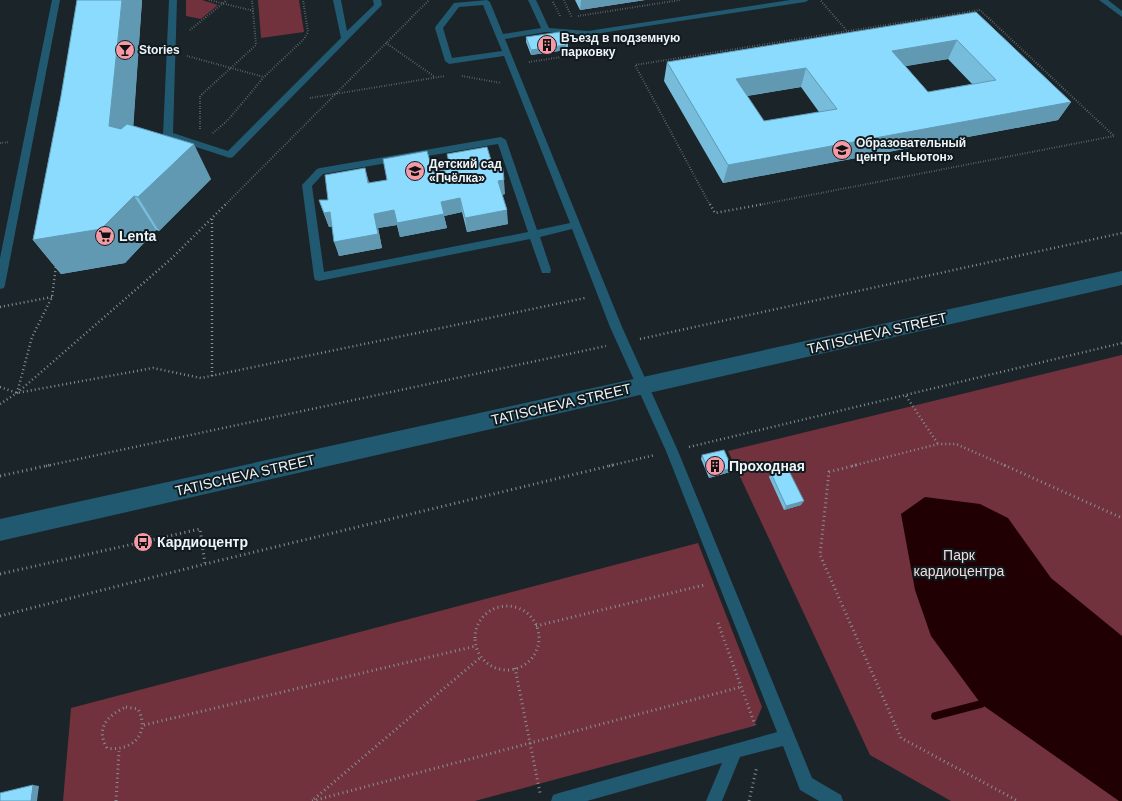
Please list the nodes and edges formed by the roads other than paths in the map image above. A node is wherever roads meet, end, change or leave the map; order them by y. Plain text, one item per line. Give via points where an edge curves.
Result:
1 (56, 0) edge
2 (173, 0) edge
3 (337, 0) edge
4 (377, 0) edge
5 (532, 0) edge
6 (805, 0) edge
7 (1103, 0) edge
8 (1122, 15) edge
9 (546, 30) junction
10 (500, 37) junction
11 (345, 39) junction
12 (507, 53) junction
13 (576, 225) junction
14 (534, 235) junction
15 (546, 270) dead end
16 (1122, 278) edge
17 (0, 285) edge
18 (642, 386) junction
19 (0, 530) edge
20 (787, 737) junction
21 (735, 751) junction
22 (559, 801) edge
23 (714, 801) edge
24 (835, 801) edge

1 - 17 lane
2 - 11 lane via 168,136 230,155
3 - 11 lane
4 - 11 lane via 378,5
5 - 9 lane
6 - 9 lane via 588,33
7 - 8 lane
9 - 10 lane
10 - 12 lane
10 - 12 lane via 486,2 457,5 439,28 449,61
12 - 13 lane
13 - 14 lane
13 - 18 lane
14 - 14 lane via 319,277 307,185 320,170 501,140
14 - 15 lane
16 - 18 street, TATISCHEVA STREET
18 - 19 street, TATISCHEVA STREET
18 - 20 lane via 672,451
20 - 21 lane
20 - 24 lane via 806,784
21 - 22 lane
21 - 23 lane

